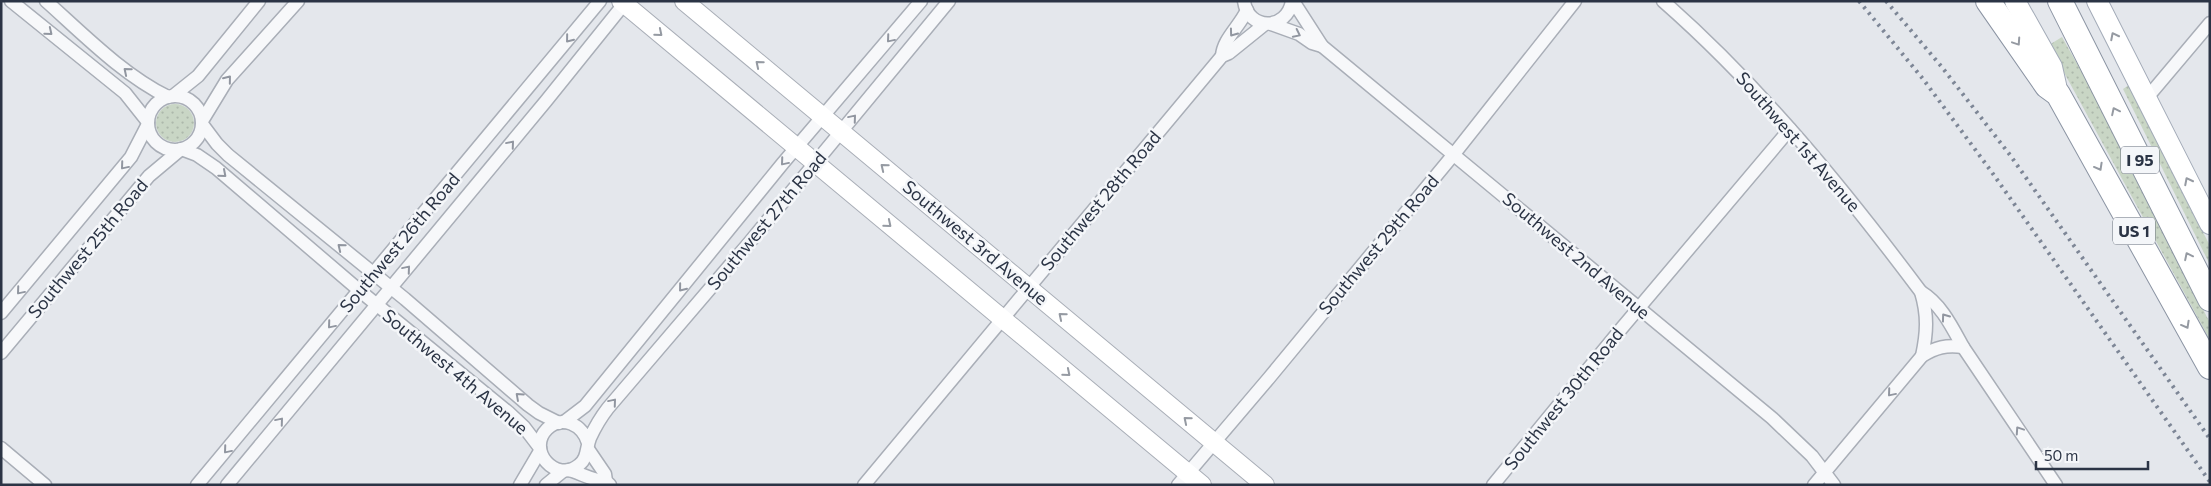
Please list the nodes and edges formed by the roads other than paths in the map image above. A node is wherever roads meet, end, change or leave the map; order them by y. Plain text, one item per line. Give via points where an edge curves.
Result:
1 (11, 1) edge
2 (46, 1) edge
3 (259, 1) edge
4 (298, 1) edge
5 (600, 1) edge
6 (684, 1) edge
7 (921, 1) edge
8 (949, 1) edge
9 (1293, 1) edge
10 (1575, 1) edge
11 (1662, 1) edge
12 (1988, 1) edge
13 (2014, 1) edge
14 (2097, 1) edge
15 (624, 2) edge
16 (1245, 6) edge
17 (2065, 11) edge
18 (2210, 23) edge
19 (1268, 24) junction
20 (1322, 46) junction
21 (1222, 56) junction
22 (2058, 94) junction
23 (170, 96) junction
24 (2146, 99) junction
25 (823, 118) junction
26 (202, 122) junction
27 (148, 123) junction
28 (1790, 129) junction
29 (841, 132) junction
30 (797, 148) junction
31 (180, 150) junction
32 (1454, 154) junction
33 (815, 163) junction
34 (2210, 224) edge
35 (374, 274) junction
36 (391, 288) junction
37 (1029, 288) junction
38 (360, 291) junction
39 (1921, 292) junction
40 (2210, 299) edge
41 (377, 305) junction
42 (1639, 309) junction
43 (1, 313) edge
44 (1002, 319) junction
45 (1963, 347) junction
46 (1, 353) edge
47 (1922, 356) junction
48 (2210, 367) edge
49 (561, 422) junction
50 (1214, 442) junction
51 (588, 446) junction
52 (1, 448) edge
53 (540, 449) junction
54 (566, 470) junction
55 (1825, 472) junction
56 (1182, 479) edge
57 (608, 483) edge
58 (45, 485) edge
59 (197, 485) edge
60 (226, 485) edge
61 (520, 485) edge
62 (546, 485) edge
63 (864, 485) edge
64 (1202, 485) edge
65 (1265, 485) edge
66 (1493, 485) edge
67 (1814, 485) edge
68 (1834, 485) edge
69 (2056, 485) edge

1 -> 27 street via 125,93
23 -> 2 street via 136,78
3 - 23 street via 198,76
26 -> 4 street via 227,80
5 -> 35 street, Southwest 26th Road
25 -> 6 main road, Southwest 3rd Avenue
7 -> 25 street, Southwest 27th Road
29 -> 8 street, Southwest 27th Road
9 - 19 street, Southwest 28th Road via 1284,18
9 - 20 street, Southwest 2nd Avenue
10 - 32 street, Southwest 29th Road
11 - 28 street, Southwest 1st Avenue via 1730,65
12 -> 22 highway via 2047,86
13 - 22 main road via 2052,67
24 -> 14 main road
15 -> 30 main road
36 -> 15 street, Southwest 26th Road
16 - 19 street, Southwest 2nd Avenue via 1254,19
16 -> 21 street, Southwest 28th Road via 1242,20 1223,48
40 -> 17 highway, I 95
18 - 24 street
19 -> 20 street, Southwest 2nd Avenue
19 - 21 street, Southwest 28th Road
20 - 32 street, Southwest 2nd Avenue
21 - 37 street, Southwest 28th Road
22 -> 48 highway, US 1
23 - 26 street via 192,102
23 - 27 street via 154,106
34 -> 24 main road
25 - 29 main road, Southwest 3rd Avenue
25 - 30 street, Southwest 27th Road
26 - 31 street via 196,140
35 -> 26 street, Southwest 4th Avenue via 228,155
27 - 31 street via 156,142 165,148
27 -> 43 street, Southwest 25th Road via 131,157
28 - 39 street, Southwest 1st Avenue
28 - 42 street, Southwest 30th Road
29 - 33 street, Southwest 27th Road
37 -> 29 main road, Southwest 3rd Avenue
30 - 33 main road
30 -> 49 street, Southwest 27th Road via 585,406
31 -> 38 street, Southwest 4th Avenue via 197,155 216,168
31 - 46 street, Southwest 25th Road via 149,176
32 - 42 street, Southwest 2nd Avenue
32 - 50 street, Southwest 29th Road
33 -> 44 main road
51 -> 33 street, Southwest 27th Road via 596,425 608,408
35 - 36 street, Southwest 4th Avenue
35 - 38 street, Southwest 26th Road
36 - 41 street, Southwest 26th Road
49 -> 36 street, Southwest 4th Avenue via 528,405
37 - 44 street, Southwest 28th Road
50 -> 37 main road, Southwest 3rd Avenue
38 - 41 street, Southwest 4th Avenue
38 -> 59 street, Southwest 26th Road
45 -> 39 street, Southwest 1st Avenue via 1932,299
39 - 47 street, Southwest 1st Avenue via 1927,311
41 - 53 street, Southwest 4th Avenue via 515,418
60 -> 41 street, Southwest 26th Road
42 - 55 street, Southwest 2nd Avenue via 1794,437
42 - 66 street, Southwest 30th Road
44 -> 56 main road
44 - 63 street, Southwest 28th Road
45 - 47 street via 1939,346
69 -> 45 street, Southwest 1st Avenue
47 -> 55 street
49 - 51 street via 577,426 586,437
49 - 53 street via 543,434
50 - 56 street, Southwest 29th Road
50 - 65 main road, Southwest 3rd Avenue
51 - 54 street via 580,465
51 - 57 street
52 - 58 street
53 - 54 street via 551,467
53 - 61 street
54 - 57 street
54 - 62 street
55 - 67 street
55 - 68 street, Southwest 2nd Avenue
56 - 64 main road

